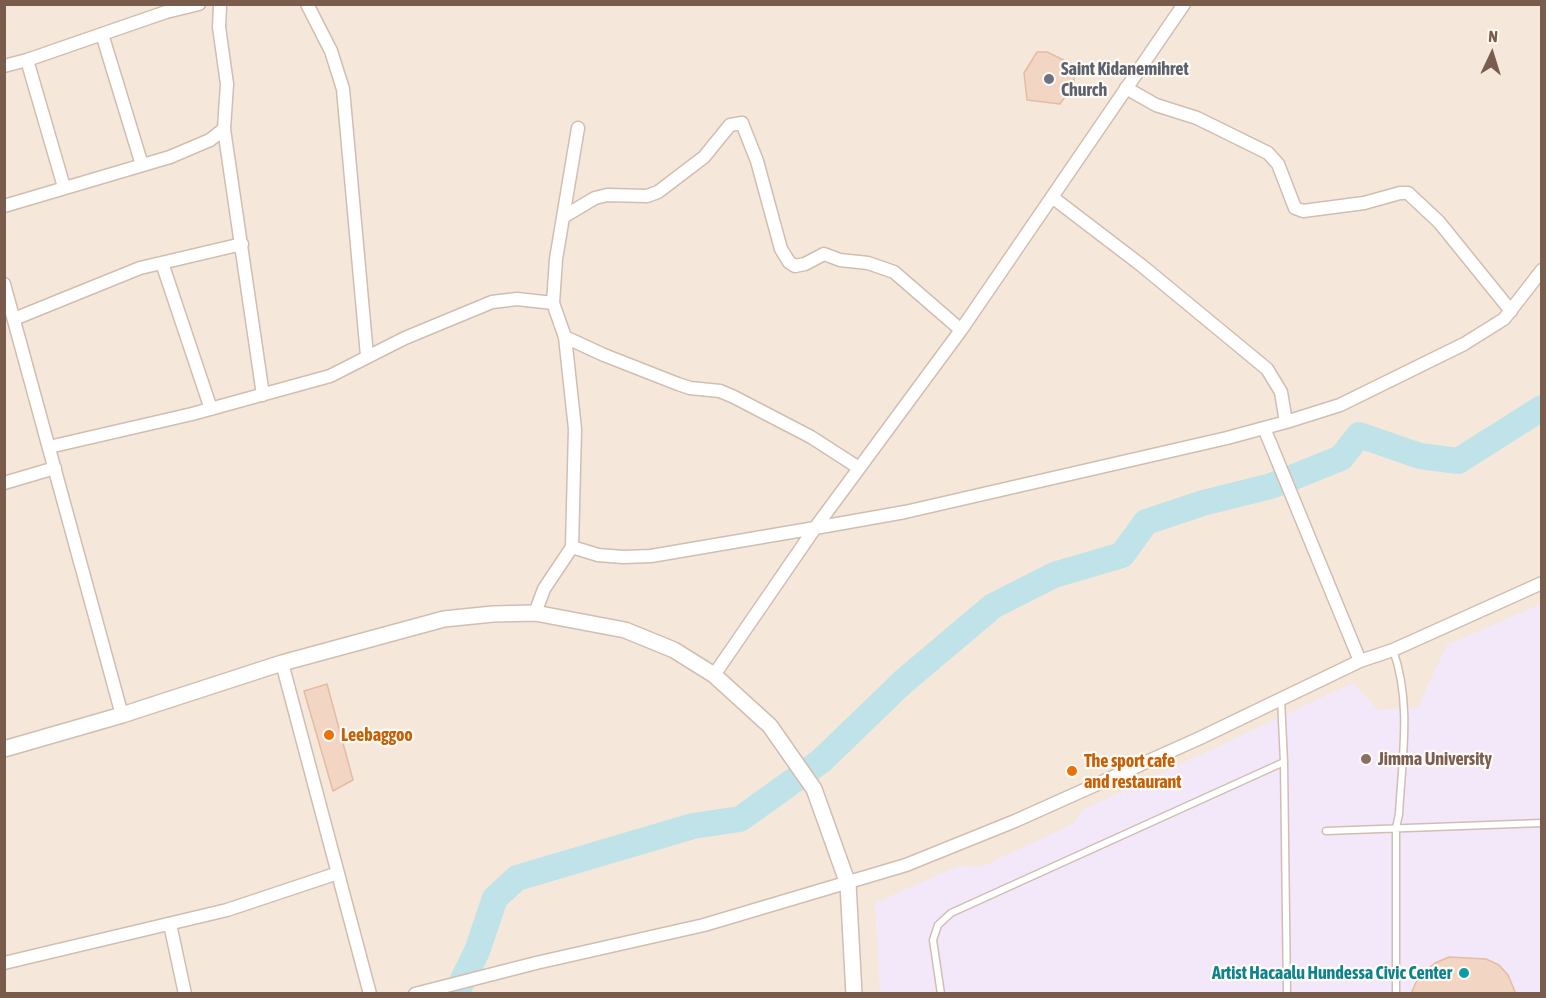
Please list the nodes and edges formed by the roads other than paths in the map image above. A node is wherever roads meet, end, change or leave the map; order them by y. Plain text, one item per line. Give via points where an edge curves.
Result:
1 (199, 4) edge
2 (307, 4) edge
3 (1184, 4) edge
4 (217, 5) edge
5 (102, 34) junction
6 (27, 60) junction
7 (4, 66) edge
8 (1126, 88) junction
9 (578, 128) dead end
10 (224, 129) junction
11 (142, 165) junction
12 (64, 187) junction
13 (1052, 197) junction
14 (4, 206) edge
15 (563, 217) junction
16 (242, 244) junction
17 (162, 263) junction
18 (1542, 270) edge
19 (4, 284) edge
20 (553, 303) junction
21 (1511, 310) junction
22 (14, 319) junction
23 (961, 330) junction
24 (565, 337) junction
25 (368, 356) junction
26 (263, 395) junction
27 (211, 409) junction
28 (1286, 422) junction
29 (1264, 428) junction
30 (49, 447) junction
31 (56, 468) junction
32 (859, 468) junction
33 (4, 483) edge
34 (815, 528) junction
35 (572, 547) junction
36 (1542, 583) edge
37 (535, 613) junction
38 (1393, 650) junction
39 (1360, 661) junction
40 (282, 663) junction
41 (714, 675) junction
42 (1281, 699) junction
43 (122, 715) junction
44 (4, 749) edge
45 (1284, 762) junction
46 (1542, 823) edge
47 (1396, 828) junction
48 (1326, 831) dead end
49 (338, 873) junction
50 (848, 884) junction
51 (170, 924) junction
52 (4, 963) edge
53 (185, 993) edge
54 (370, 993) edge
55 (415, 993) edge
56 (854, 993) edge
57 (941, 993) edge
58 (1287, 993) edge
59 (1395, 993) edge

1 - 5 street
2 - 25 street via 331,51 343,89
3 - 8 street
4 - 10 street via 228,84
5 - 6 street
5 - 11 street
6 - 7 street
6 - 12 street
8 - 13 street
8 - 21 street via 1268,153 1278,164 1295,207 1303,211 1408,193 1439,222
9 - 15 street
10 - 11 street via 210,140
10 - 16 street
11 - 12 street
12 - 14 street
13 - 23 street
13 - 28 street via 1267,369 1281,392
15 - 20 street
15 - 23 street via 607,195 647,196 658,192 705,157 730,125 742,123 757,161 781,249 789,262 795,266 805,264 824,254 894,272
16 - 17 street
16 - 26 street
17 - 22 street via 140,268
17 - 27 street
18 - 21 street
19 - 22 street
20 - 24 street
20 - 25 street via 517,299 492,302
21 - 28 street via 1504,319 1464,344 1340,405
22 - 30 street
23 - 32 street
24 - 32 street via 657,377 734,397 811,437
24 - 35 street via 575,429
25 - 26 street via 330,376
26 - 27 street
27 - 30 street
28 - 29 street
29 - 34 street via 905,512
29 - 39 street
30 - 31 street
31 - 33 street
31 - 43 street
32 - 34 street
34 - 35 street via 651,556 598,555
34 - 41 street
35 - 37 street via 544,589
36 - 38 street
37 - 40 street via 444,619
37 - 41 street via 625,630 674,650
38 - 39 street
38 - 47 lane via 1400,668 1404,718
39 - 42 street
40 - 43 street
40 - 49 street
41 - 50 street via 774,731 814,789
42 - 45 lane
42 - 50 street via 1015,821
43 - 44 street
45 - 57 lane via 951,913 938,925 933,940
45 - 58 lane
46 - 47 lane
47 - 48 lane
47 - 59 lane
49 - 51 street via 227,910
49 - 54 street
50 - 55 street via 704,925
50 - 56 street
51 - 52 street
51 - 53 street

